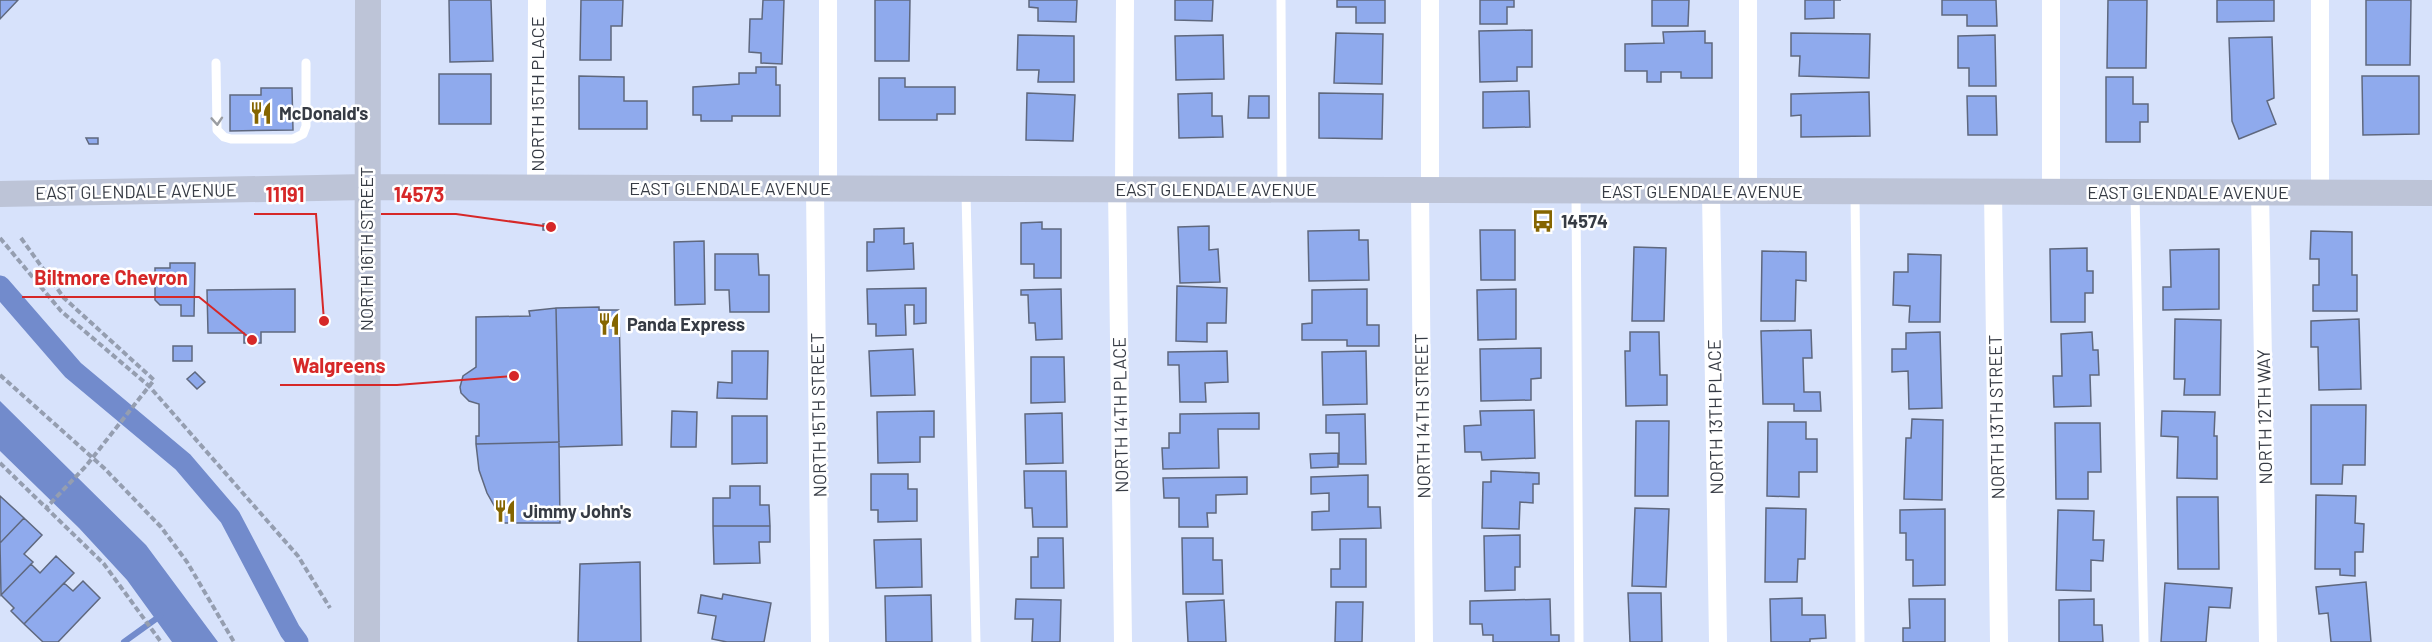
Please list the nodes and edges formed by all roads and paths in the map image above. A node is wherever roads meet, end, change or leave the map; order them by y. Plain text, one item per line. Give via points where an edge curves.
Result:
1 (368, 0) edge
2 (537, 0) edge
3 (828, 0) edge
4 (1125, 0) edge
5 (1281, 0) edge
6 (1430, 0) edge
7 (1748, 0) edge
8 (2051, 0) edge
9 (2320, 0) edge
10 (216, 63) dead end
11 (306, 63) dead end
12 (367, 187) junction
13 (536, 188) junction
14 (1121, 188) junction
15 (1282, 188) junction
16 (821, 189) junction
17 (966, 189) junction
18 (1425, 189) junction
19 (1576, 191) junction
20 (1993, 191) junction
21 (1711, 192) junction
22 (1748, 192) junction
23 (1855, 192) junction
24 (2050, 192) junction
25 (2135, 192) junction
26 (2260, 192) junction
27 (2320, 192) junction
28 (2432, 193) edge
29 (0, 194) edge
30 (0, 238) edge
31 (21, 238) dead end
32 (0, 375) edge
33 (149, 386) junction
34 (93, 458) junction
35 (0, 463) edge
36 (46, 508) junction
37 (330, 608) dead end
38 (161, 642) edge
39 (234, 642) edge
40 (367, 642) edge
41 (820, 642) edge
42 (976, 642) edge
43 (1123, 642) edge
44 (1424, 642) edge
45 (1579, 642) edge
46 (1718, 642) edge
47 (1860, 642) edge
48 (1999, 642) edge
49 (2144, 642) edge
50 (2268, 642) edge

1 - 12 main road, NORTH 16TH STREET
2 - 13 street, NORTH 15TH PLACE
3 - 16 street, NORTH 15TH STREET
4 - 14 street, NORTH 14TH PLACE
5 - 15 lane
6 - 18 street, NORTH 14TH STREET
7 - 22 street
8 - 24 street
9 - 27 street
10 -> 11 lane via 217,130 231,139 293,139 303,134
12 - 13 main road, EAST GLENDALE AVENUE
12 - 29 main road, EAST GLENDALE AVENUE
12 - 40 main road, NORTH 16TH STREET
13 - 16 main road, EAST GLENDALE AVENUE
14 - 15 main road, EAST GLENDALE AVENUE
14 - 17 main road, EAST GLENDALE AVENUE
14 - 43 street, NORTH 14TH PLACE
15 - 18 main road, EAST GLENDALE AVENUE
16 - 17 main road, EAST GLENDALE AVENUE
16 - 41 street, NORTH 15TH STREET
17 - 42 lane
18 - 19 main road, EAST GLENDALE AVENUE
18 - 44 street, NORTH 14TH STREET
19 - 21 main road, EAST GLENDALE AVENUE
19 - 45 lane
20 - 23 main road, EAST GLENDALE AVENUE
20 - 24 main road, EAST GLENDALE AVENUE
20 - 48 street, NORTH 13TH STREET
21 - 22 main road, EAST GLENDALE AVENUE
21 - 46 street, NORTH 13TH PLACE
22 - 23 main road, EAST GLENDALE AVENUE
23 - 47 lane
24 - 25 main road, EAST GLENDALE AVENUE
25 - 26 main road, EAST GLENDALE AVENUE
25 - 49 lane
26 - 27 main road, EAST GLENDALE AVENUE
26 - 50 street, NORTH 12TH WAY
27 - 28 main road, EAST GLENDALE AVENUE
30 - 33 path via 61,311
31 - 33 path via 64,298 154,380
32 - 34 path
33 - 34 path
33 - 37 path via 298,556
34 - 36 path
34 - 39 path via 161,527 187,562
35 - 36 path
36 - 38 path via 104,564

